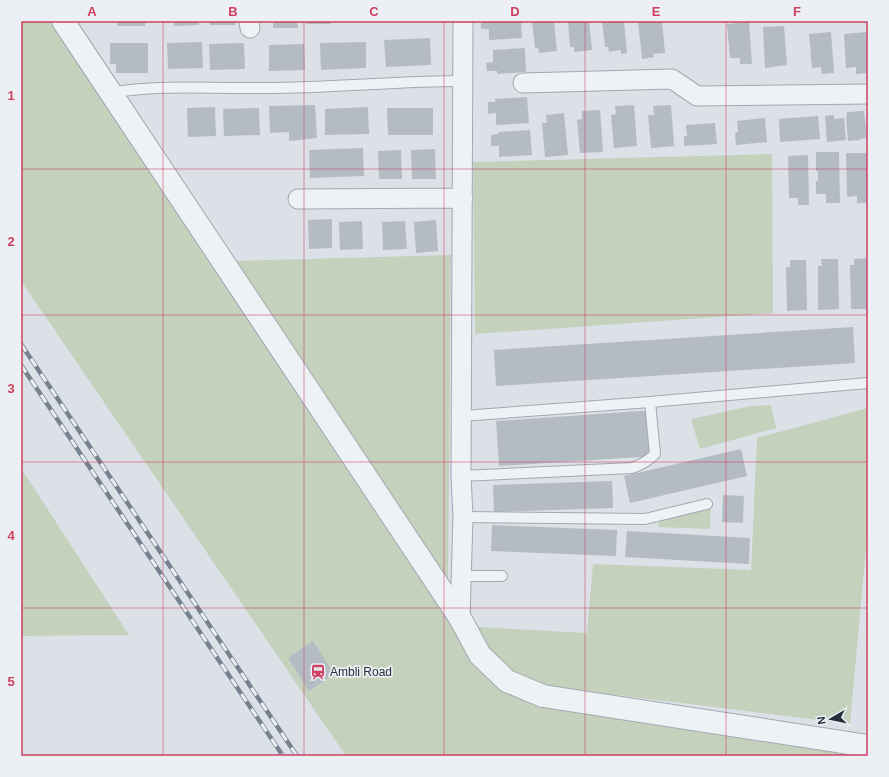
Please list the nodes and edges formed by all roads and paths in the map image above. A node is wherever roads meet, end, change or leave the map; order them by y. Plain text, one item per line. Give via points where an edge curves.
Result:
1 (62, 21) edge
2 (463, 21) edge
3 (463, 81) junction
4 (523, 83) dead end
5 (110, 93) junction
6 (868, 94) edge
7 (463, 198) junction
8 (298, 199) dead end
9 (868, 383) edge
10 (650, 402) junction
11 (462, 416) junction
12 (461, 476) junction
13 (707, 504) dead end
14 (463, 517) junction
15 (461, 576) junction
16 (502, 576) dead end
17 (460, 618) junction
18 (868, 746) edge

1 - 5 street
2 - 3 street
3 - 5 lane via 265,88 174,88
3 - 7 street
4 - 6 street via 672,79 697,96
5 - 17 street
7 - 8 street
7 - 11 street
9 - 10 lane
10 - 11 lane
10 - 12 lane via 655,454 640,465 632,468
11 - 12 street
12 - 14 street
13 - 14 lane via 645,519
14 - 15 street
15 - 16 lane
15 - 17 street
17 - 18 street via 480,655 507,681 543,696

